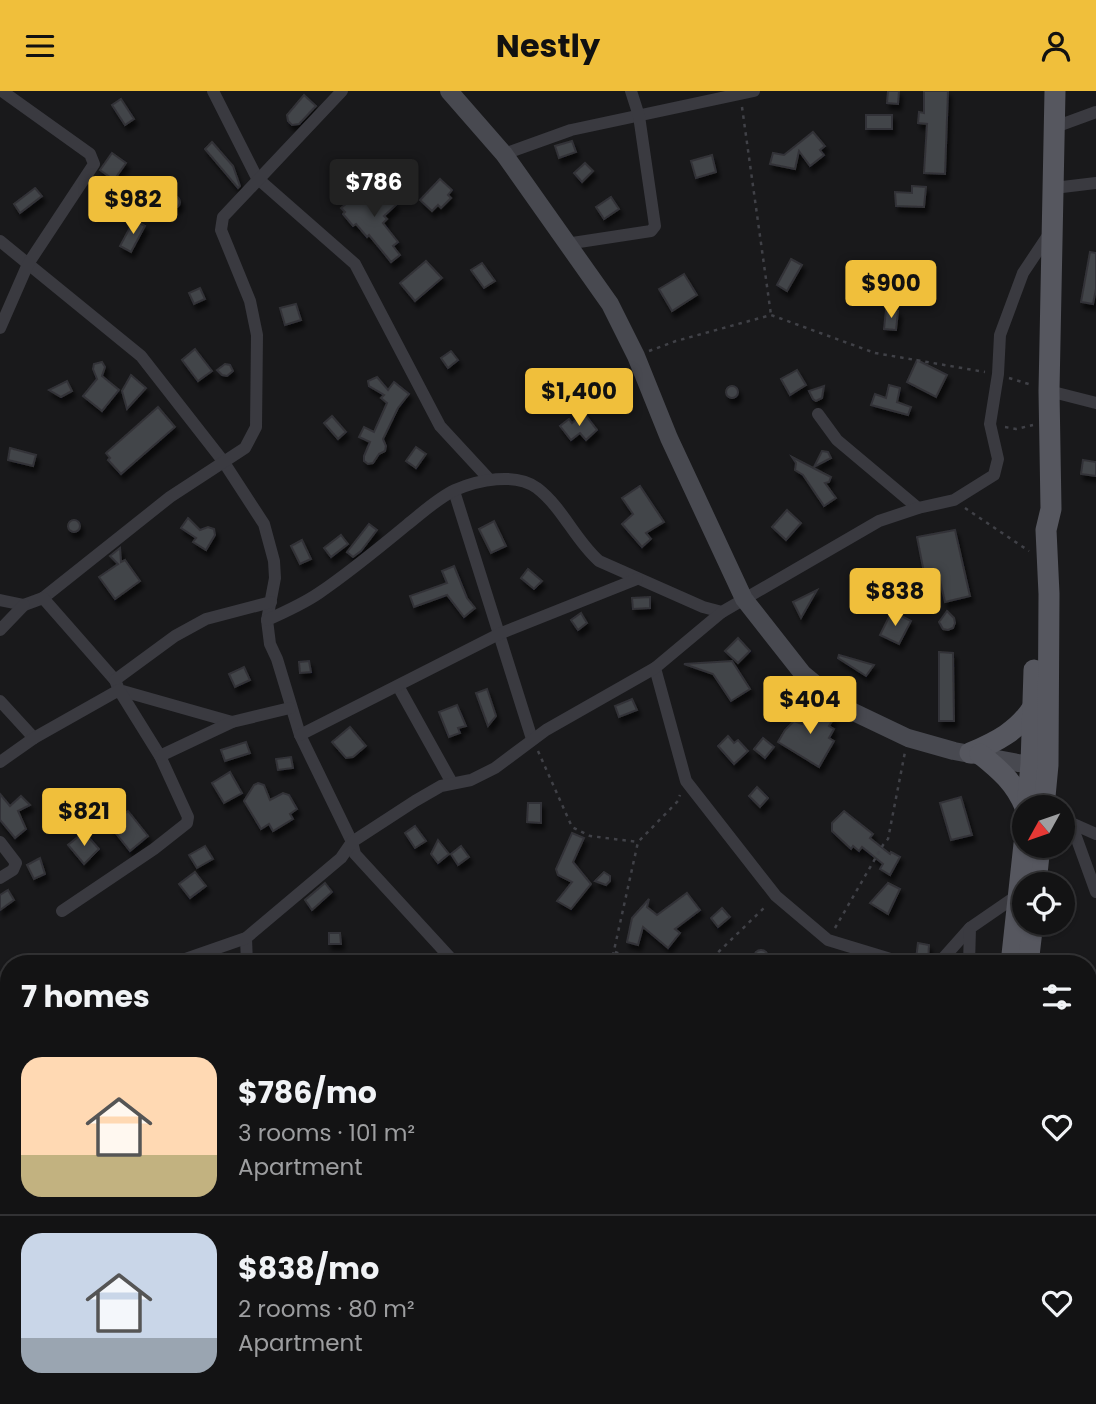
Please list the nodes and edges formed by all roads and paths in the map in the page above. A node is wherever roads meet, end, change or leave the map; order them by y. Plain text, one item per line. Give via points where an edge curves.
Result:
1 (2, 91) edge
2 (213, 91) edge
3 (342, 91) edge
4 (449, 91) edge
5 (631, 91) edge
6 (1055, 91) edge
7 (747, 92) edge
8 (0, 96) edge
9 (1096, 112) edge
10 (639, 116) junction
11 (1055, 127) junction
12 (504, 154) junction
13 (257, 178) junction
14 (1096, 183) edge
15 (1054, 188) junction
16 (1051, 231) junction
17 (0, 241) edge
18 (566, 244) junction
19 (28, 264) junction
20 (771, 315) junction
21 (0, 328) edge
22 (636, 356) junction
23 (998, 374) junction
24 (1049, 391) junction
25 (1096, 403) edge
26 (818, 414) dead end
27 (1049, 421) junction
28 (990, 424) junction
29 (223, 461) junction
30 (489, 479) junction
31 (454, 491) junction
32 (954, 501) junction
33 (918, 508) junction
34 (1051, 509) junction
35 (1035, 555) junction
36 (636, 579) junction
37 (43, 598) junction
38 (744, 599) junction
39 (0, 600) edge
40 (271, 602) junction
41 (24, 605) junction
42 (722, 612) junction
43 (267, 620) junction
44 (0, 630) edge
45 (499, 635) junction
46 (655, 668) junction
47 (117, 685) junction
48 (398, 686) junction
49 (0, 701) edge
50 (1033, 707) junction
51 (290, 708) junction
52 (232, 722) junction
53 (300, 735) junction
54 (34, 738) junction
55 (908, 738) junction
56 (532, 739) junction
57 (975, 754) junction
58 (160, 756) junction
59 (0, 762) edge
60 (1039, 764) junction
61 (686, 781) junction
62 (452, 783) junction
63 (1020, 795) edge
64 (1030, 795) edge
65 (1043, 795) edge
66 (1075, 825) edge
67 (1096, 834) edge
68 (1075, 841) edge
69 (0, 842) edge
70 (352, 842) junction
71 (638, 842) junction
72 (0, 878) edge
73 (1096, 892) edge
74 (776, 896) junction
75 (1012, 899) edge
76 (62, 911) dead end
77 (970, 928) junction
78 (1014, 935) edge
79 (1031, 935) edge
80 (246, 938) junction
81 (828, 940) junction
82 (615, 952) junction
83 (197, 955) edge
84 (247, 955) edge
85 (448, 955) edge
86 (614, 955) edge
87 (623, 955) edge
88 (715, 955) edge
89 (877, 955) edge
90 (946, 955) edge
91 (969, 955) edge
92 (1012, 955) edge
93 (1029, 955) edge

1 - 8 street
1 - 19 street via 90,154 94,164
2 - 13 street
3 - 13 street
4 - 12 street
5 - 10 street
6 - 11 main road
7 - 10 street
7 - 20 path
9 - 11 street
10 - 12 street via 571,130
10 - 18 street via 655,226 651,231
11 - 15 main road
12 - 18 street
13 - 29 street via 223,217 220,230 250,301 257,335 256,427 245,447
13 - 30 street via 355,264 440,426
14 - 15 street
15 - 16 main road
16 - 23 street via 1023,273 1000,335
16 - 24 main road
17 - 19 street
18 - 22 street via 610,304
19 - 21 street
19 - 29 street via 141,356
20 - 22 path
20 - 23 path via 875,353
22 - 38 street
23 - 24 path
23 - 28 street
24 - 25 street
24 - 27 main road
26 - 33 street via 837,440
27 - 28 path via 1016,429
27 - 34 main road
28 - 32 street via 998,459 994,475
29 - 37 street via 150,512
29 - 40 street via 264,524 274,561
30 - 31 street
30 - 36 street via 535,486 555,504 593,557
31 - 43 street via 320,593
31 - 45 street
32 - 33 street
32 - 35 path
33 - 38 street via 879,521
34 - 35 main road via 1037,524
34 - 60 main road via 1046,530 1049,594
35 - 50 main road
36 - 42 street
36 - 45 street
37 - 41 street
37 - 47 street
38 - 42 street
38 - 55 street via 822,691 862,718
39 - 41 street
40 - 43 street
40 - 47 street via 206,619 175,636
41 - 44 street
42 - 46 street
43 - 51 street
45 - 48 street
45 - 56 street
46 - 56 street
46 - 61 street
47 - 52 street
47 - 54 street
47 - 58 street
48 - 53 street
48 - 62 street
49 - 54 street
50 - 57 main road via 1024,722
50 - 60 main road
51 - 52 street
51 - 53 street
52 - 58 street
53 - 70 street
54 - 59 street
55 - 57 street
55 - 81 path via 888,839
56 - 62 street via 495,768
56 - 71 path via 572,827 590,836
57 - 60 street
57 - 63 main road via 1006,775
58 - 76 street via 188,817 187,824
60 - 64 main road
60 - 65 main road
61 - 71 path via 678,801
61 - 74 street
62 - 70 street
66 - 67 street
68 - 73 street
69 - 72 street via 16,863
70 - 80 street via 341,858
70 - 85 street via 355,854
71 - 82 path
74 - 81 street
74 - 88 path
75 - 77 street
77 - 90 street
77 - 91 street
78 - 92 main road
79 - 93 main road
80 - 83 street
80 - 84 street
81 - 89 street
82 - 86 path
82 - 87 path

